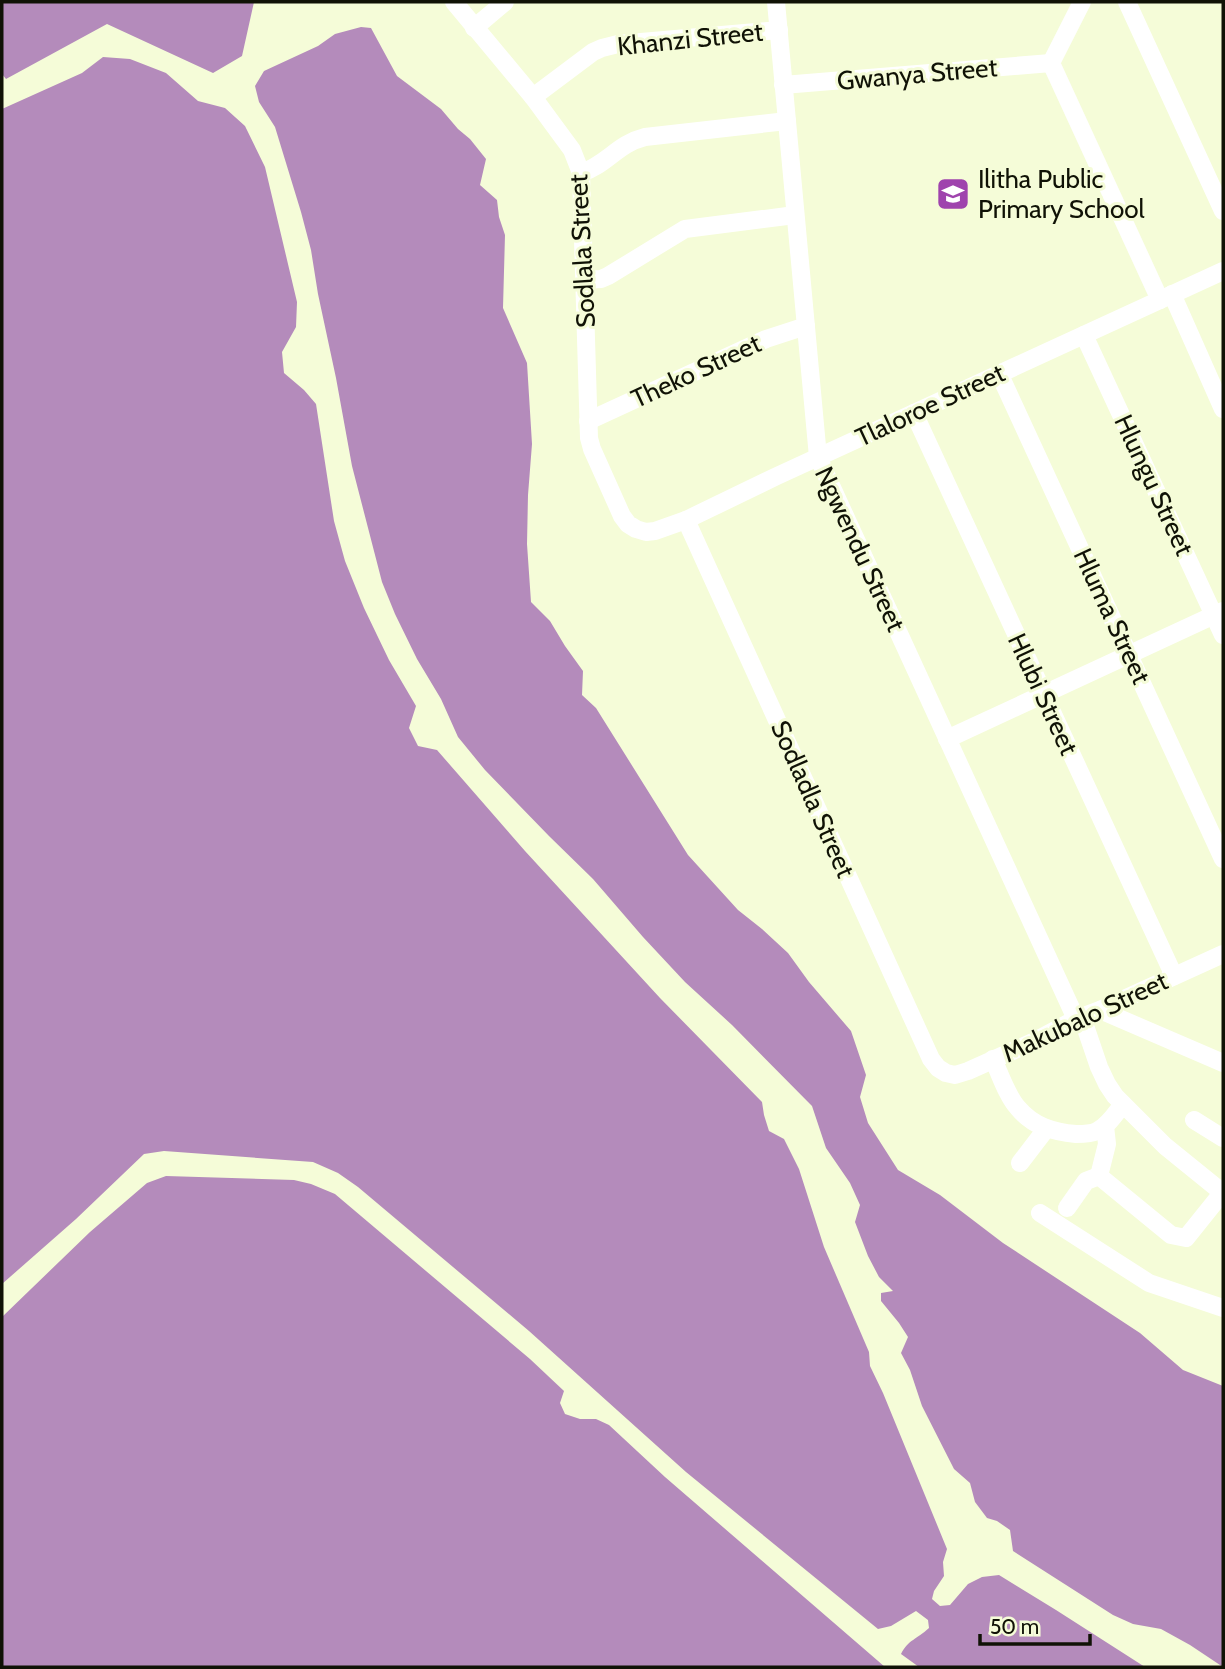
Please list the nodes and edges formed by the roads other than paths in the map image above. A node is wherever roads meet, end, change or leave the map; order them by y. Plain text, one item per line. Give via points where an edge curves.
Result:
1 (454, 2) edge
2 (505, 2) edge
3 (776, 2) edge
4 (1082, 2) edge
5 (1127, 2) edge
6 (474, 28) junction
7 (779, 30) junction
8 (1051, 63) junction
9 (783, 85) junction
10 (533, 97) junction
11 (787, 121) junction
12 (581, 173) junction
13 (1223, 211) edge
14 (795, 215) junction
15 (1223, 271) edge
16 (584, 280) junction
17 (1166, 297) junction
18 (806, 326) junction
19 (1084, 335) junction
20 (999, 373) junction
21 (1223, 409) edge
22 (914, 413) junction
23 (588, 421) junction
24 (818, 457) junction
25 (686, 520) junction
26 (636, 530) joint
27 (1219, 613) edge
28 (1223, 635) edge
29 (1130, 655) junction
30 (1043, 694) junction
31 (947, 739) junction
32 (1223, 859) edge
33 (1223, 954) edge
34 (1174, 976) junction
35 (1100, 1010) junction
36 (1079, 1018) junction
37 (993, 1059) junction
38 (1223, 1063) edge
39 (946, 1073) joint
40 (1123, 1104) junction
41 (1194, 1120) dead end
42 (1105, 1126) junction
43 (1046, 1129) junction
44 (1223, 1138) edge
45 (1020, 1163) dead end
46 (1099, 1177) junction
47 (1223, 1193) edge
48 (1067, 1208) dead end
49 (1040, 1213) dead end
50 (1223, 1308) edge

1 - 6 street, Sodlala Street
2 - 6 street
3 - 7 street, Ngwendu Street
4 - 8 street
5 - 13 street
6 - 10 street, Sodlala Street
7 - 9 street, Ngwendu Street
7 - 10 street, Khanzi Street via 602,48
8 - 9 street, Gwanya Street
8 - 17 street
9 - 11 street, Ngwendu Street
10 - 12 street, Sodlala Street via 572,149
11 - 12 street via 645,137
11 - 14 street, Ngwendu Street
12 - 16 street, Sodlala Street
14 - 16 street via 685,229 608,276
14 - 18 street, Ngwendu Street
15 - 17 street, Tlaloroe Street
16 - 23 street, Sodlala Street
17 - 19 street, Tlaloroe Street
17 - 21 street
18 - 23 street, Theko Street via 766,339
18 - 24 street, Ngwendu Street
19 - 20 street, Tlaloroe Street
19 - 27 street, Hlungu Street
20 - 22 street, Tlaloroe Street
20 - 29 street, Hluma Street
22 - 24 street, Tlaloroe Street
22 - 30 street, Hlubi Street
23 - 26 street, Sodlala Street via 592,449 618,507
24 - 25 street, Tlaloroe Street
24 - 31 street, Ngwendu Street
25 - 26 street, Tlaloroe Street via 655,531
25 - 39 street, Sodladla Street via 931,1059
27 - 28 street, Hlungu Street
27 - 29 street
29 - 30 street
29 - 32 street, Hluma Street
30 - 31 street
30 - 34 street, Hlubi Street
31 - 36 street, Ngwendu Street
33 - 34 street, Makubalo Street
34 - 35 street, Makubalo Street
35 - 36 street, Makubalo Street
35 - 38 street
36 - 37 street, Makubalo Street
36 - 40 street, Ngwendu Street via 1107,1084
37 - 39 street, Makubalo Street via 955,1074
37 - 43 street via 1016,1106
40 - 42 street
40 - 47 street, Ngwendu Street
41 - 44 street
42 - 43 street via 1083,1134
42 - 46 street via 1107,1143
43 - 45 street
46 - 47 street via 1171,1235 1186,1238
46 - 48 street via 1086,1181
49 - 50 street via 1149,1283

